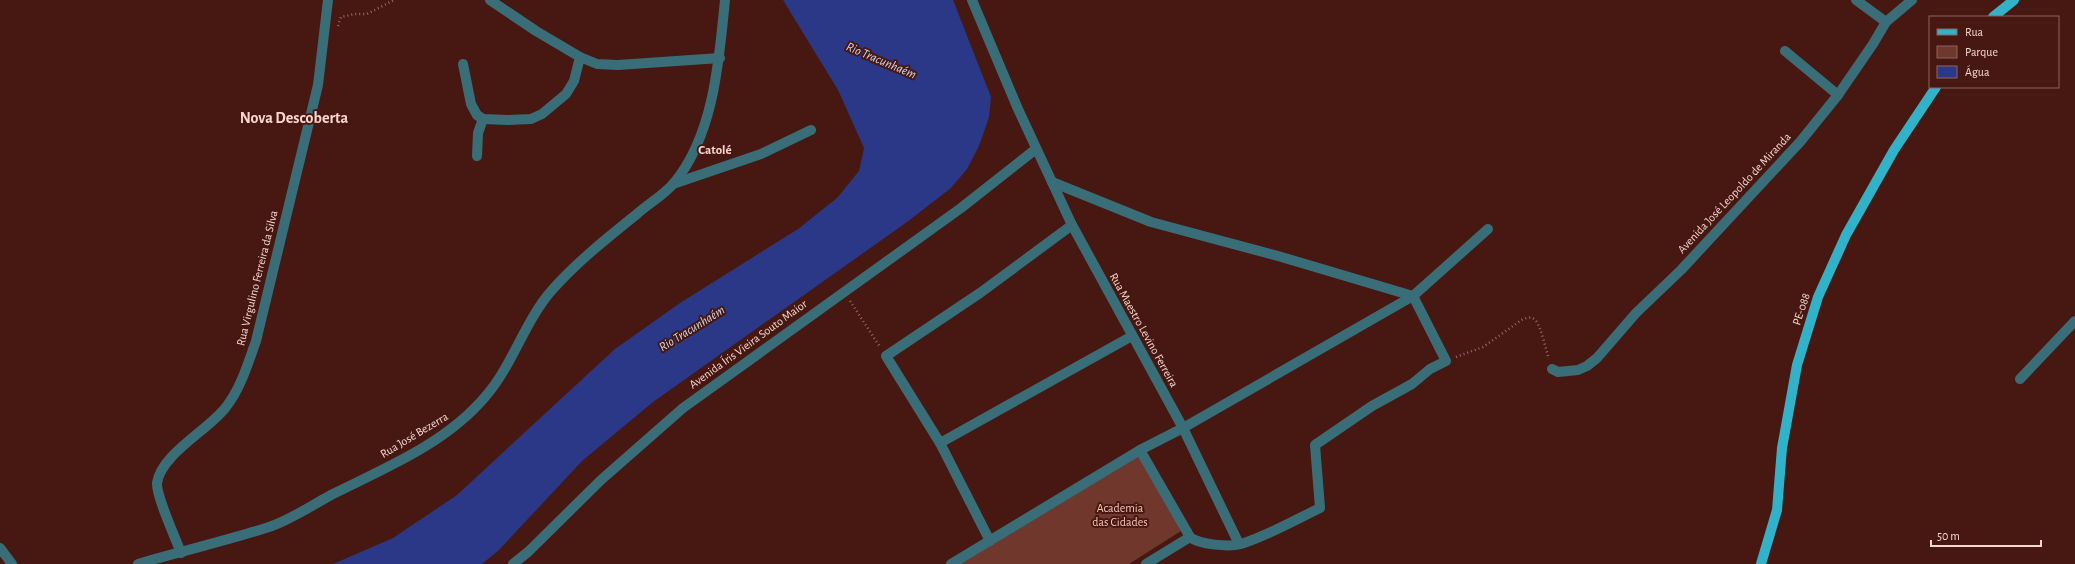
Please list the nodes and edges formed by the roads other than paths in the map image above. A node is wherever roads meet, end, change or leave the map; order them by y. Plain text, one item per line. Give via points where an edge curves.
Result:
1 (328, 0) edge
2 (490, 0) edge
3 (725, 0) edge
4 (972, 0) edge
5 (1856, 0) edge
6 (1912, 0) edge
7 (2014, 0) edge
8 (1994, 16) edge
9 (1886, 22) junction
10 (1785, 51) dead end
11 (580, 57) junction
12 (720, 58) junction
13 (463, 64) dead end
14 (1935, 88) edge
15 (1838, 95) junction
16 (483, 119) junction
17 (811, 130) dead end
18 (1036, 149) junction
19 (478, 156) dead end
20 (1052, 182) junction
21 (673, 184) junction
22 (1072, 225) junction
23 (1488, 229) dead end
24 (1413, 296) junction
25 (2075, 321) edge
26 (1132, 336) junction
27 (1552, 369) road end
28 (2020, 379) dead end
29 (1183, 428) junction
30 (940, 443) junction
31 (1140, 450) junction
32 (1190, 537) junction
33 (990, 541) junction
34 (1239, 544) junction
35 (0, 548) edge
36 (180, 553) junction
37 (12, 564) edge
38 (138, 564) edge
39 (513, 564) edge
40 (951, 564) edge
41 (1146, 564) edge
42 (1761, 564) edge

1 - 36 street, Rua Virgulino Ferreira da Silva via 318,85 256,341 240,382 226,408 177,453 163,469 157,484
2 - 11 street
3 - 12 street
4 - 18 street, Rua Maestro Levino Ferreira
5 - 9 street
6 - 9 street, Avenida José Leopoldo de Miranda
7 - 8 main road
9 - 15 street, Avenida José Leopoldo de Miranda
10 - 15 street
11 - 12 street via 607,65
11 - 16 street via 574,81 566,94 542,114 520,120
12 - 21 street via 700,138 688,163
13 - 16 street via 472,104 477,115
14 - 42 main road, PE-088 via 1894,150 1846,235 1818,297 1797,365 1782,448 1777,510
15 - 27 street, Avenida José Leopoldo de Miranda via 1800,142 1681,270 1636,313 1597,358 1578,370 1558,372
16 - 19 street via 478,133
17 - 21 street via 761,154
18 - 20 street, Rua Maestro Levino Ferreira
18 - 39 street, Avenida Íris Vieira Souto Maior via 683,408 601,480
20 - 22 street, Rua Maestro Levino Ferreira
20 - 24 street via 1151,222
21 - 36 street, Rua José Bezerra via 609,236 552,290 533,316 509,365 485,397 459,424 415,453 271,526
22 - 26 street, Rua Maestro Levino Ferreira
22 - 30 street via 980,293 886,356
23 - 24 street
24 - 29 street
24 - 34 street via 1446,361 1372,406 1316,445 1320,508
25 - 28 street
26 - 29 street, Rua Maestro Levino Ferreira
26 - 30 street
29 - 31 street
29 - 34 street, Rua Maestro Levino Ferreira
30 - 33 street
31 - 32 street
31 - 33 street
32 - 34 street via 1205,544
32 - 41 street
33 - 40 street
35 - 37 street
36 - 38 street, Rua José Bezerra

